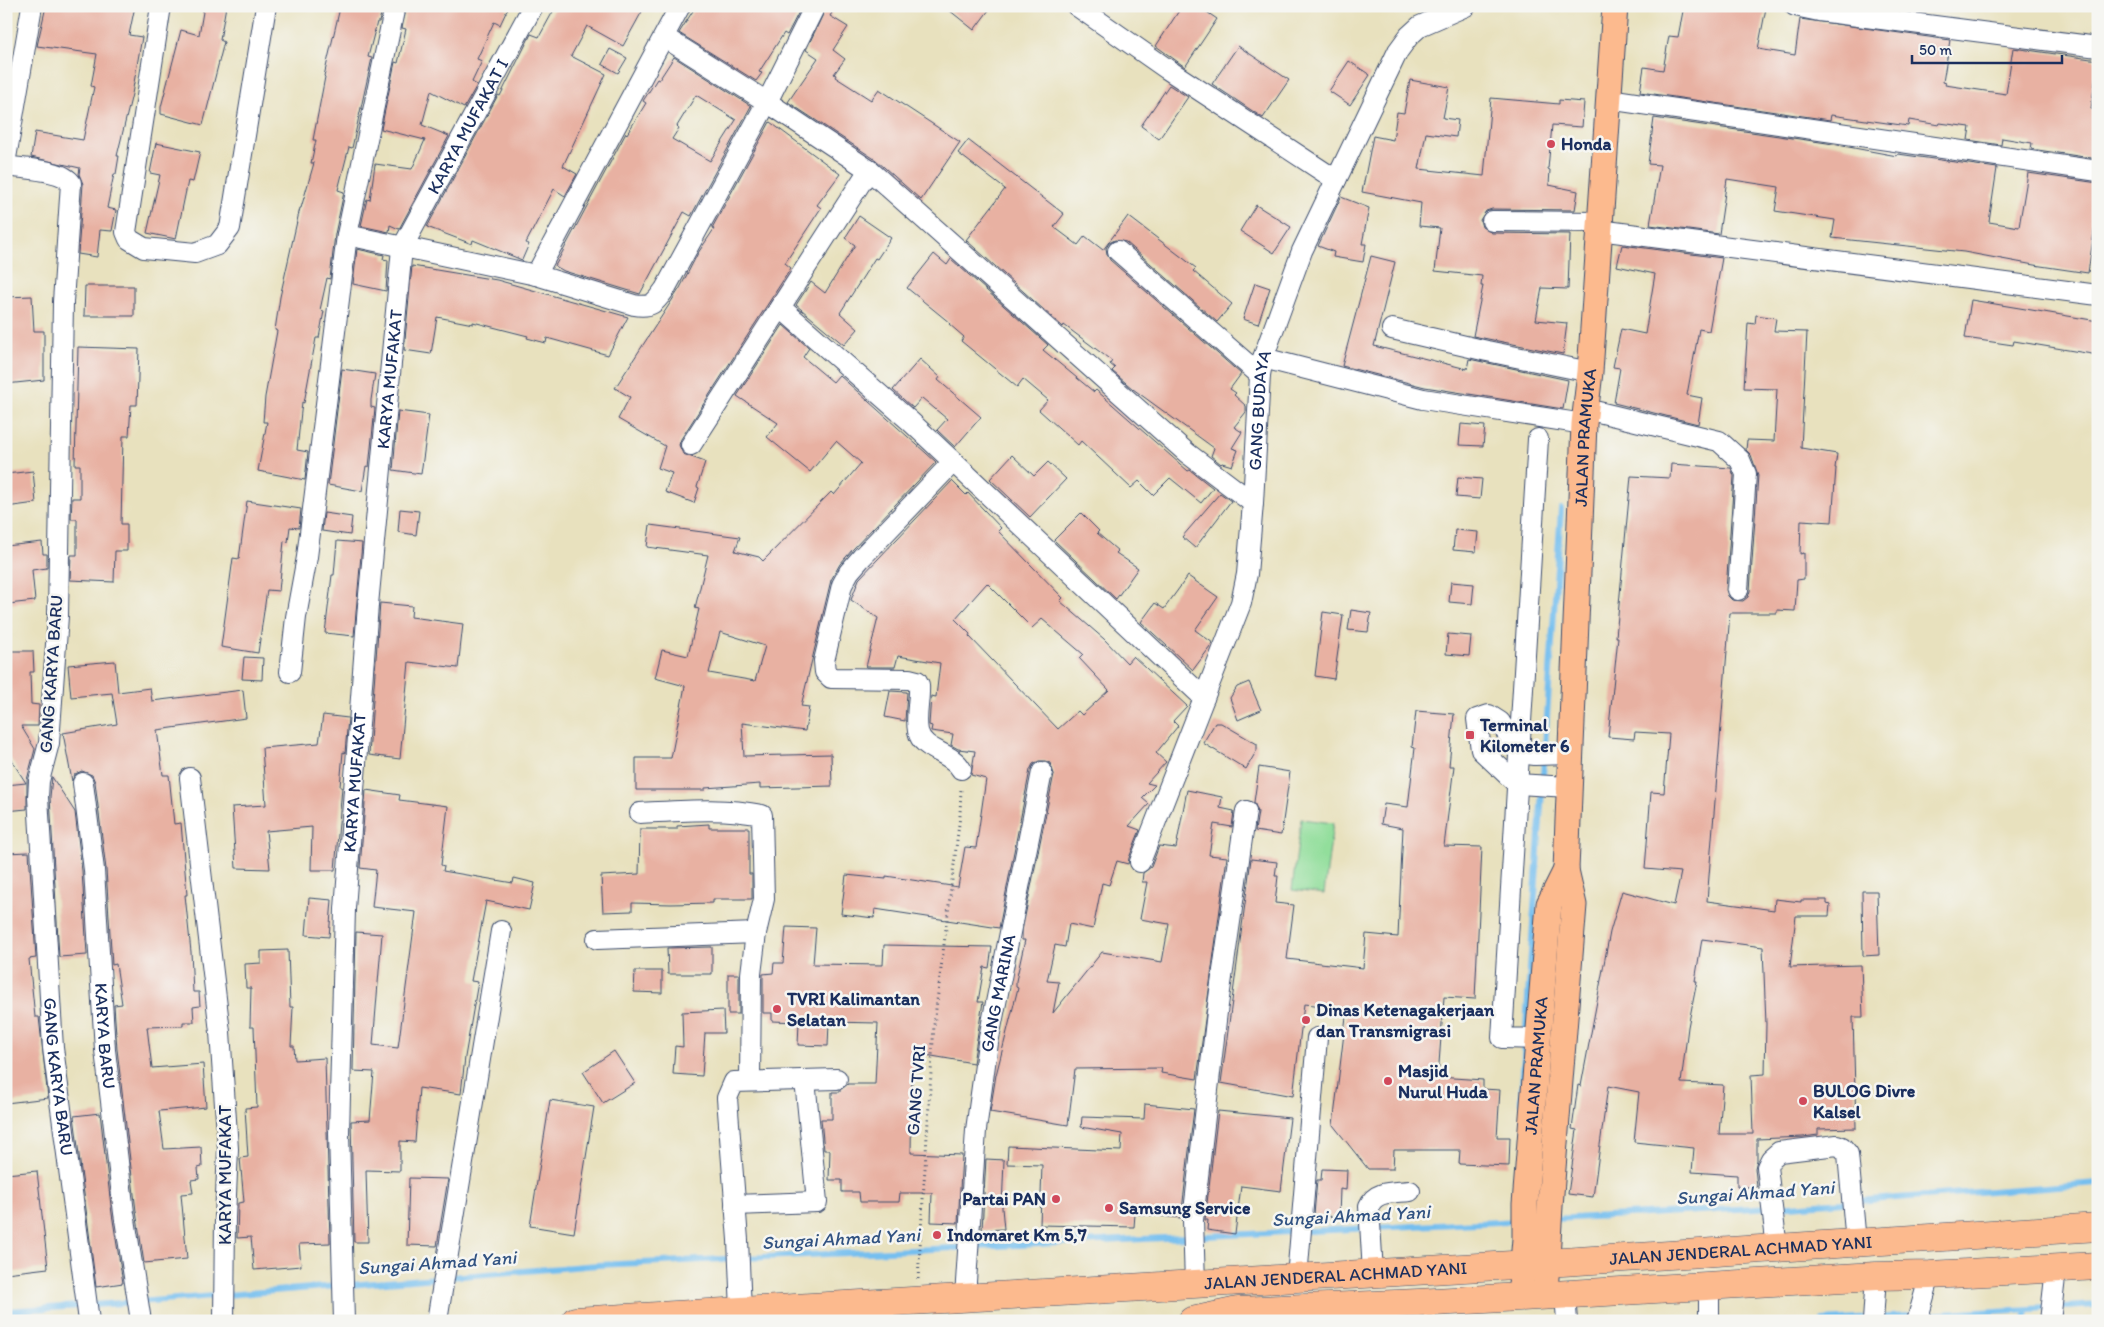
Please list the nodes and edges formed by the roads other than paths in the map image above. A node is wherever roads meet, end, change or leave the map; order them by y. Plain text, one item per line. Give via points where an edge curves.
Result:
1 (32, 6) edge
2 (161, 6) edge
3 (266, 6) edge
4 (395, 6) edge
5 (533, 6) edge
6 (680, 6) edge
7 (815, 6) edge
8 (1077, 6) edge
9 (1466, 6) edge
10 (1616, 6) edge
11 (1796, 6) edge
12 (664, 37) junction
13 (2098, 47) edge
14 (1608, 99) junction
15 (767, 102) junction
16 (6, 158) edge
17 (6, 166) edge
18 (869, 170) junction
19 (2098, 171) edge
20 (1336, 180) junction
21 (1492, 221) dead end
22 (1599, 226) junction
23 (346, 236) junction
24 (402, 248) junction
25 (1118, 251) dead end
26 (536, 275) junction
27 (2098, 294) edge
28 (780, 307) junction
29 (1392, 329) dead end
30 (1262, 366) junction
31 (1590, 372) junction
32 (1585, 417) junction
33 (1538, 439) dead end
34 (691, 445) dead end
35 (953, 462) junction
36 (1253, 503) junction
37 (1738, 590) dead end
38 (290, 672) dead end
39 (1204, 698) junction
40 (1543, 755) junction
41 (961, 769) road end
42 (1042, 772) dead end
43 (190, 778) dead end
44 (83, 783) dead end
45 (1542, 786) junction
46 (1246, 810) dead end
47 (640, 813) dead end
48 (1140, 862) dead end
49 (1566, 870) junction
50 (501, 931) dead end
51 (756, 933) junction
52 (596, 939) dead end
53 (1317, 1038) dead end
54 (1529, 1039) junction
55 (837, 1079) dead end
56 (805, 1080) junction
57 (750, 1081) junction
58 (1410, 1192) dead end
59 (735, 1205) junction
60 (2098, 1227) edge
61 (1856, 1243) junction
62 (1777, 1248) junction
63 (1535, 1251) junction
64 (1372, 1261) junction
65 (2098, 1266) edge
66 (1297, 1268) junction
67 (1930, 1275) junction
68 (1876, 1276) junction
69 (2055, 1279) junction
70 (1195, 1283) junction
71 (1709, 1286) junction
72 (1543, 1295) junction
73 (965, 1297) junction
74 (88, 1310) edge
75 (741, 1311) junction
76 (851, 1313) edge
77 (811, 1314) edge
78 (141, 1315) edge
79 (1919, 1315) edge
80 (1709, 1318) edge
81 (224, 1321) edge
82 (344, 1321) edge
83 (437, 1321) edge
84 (575, 1321) edge
85 (1192, 1321) edge
86 (1567, 1321) edge
87 (1873, 1321) edge
88 (2050, 1321) edge

1 - 16 street
2 - 3 street via 126,232 129,239 144,248 195,253 217,245 230,228
4 - 23 street
5 - 24 street, KARYA MUFAKAT I
6 - 12 street
7 - 15 street
8 - 20 street via 1167,70
9 - 20 street, GANG BUDAYA via 1420,26 1409,36 1398,51
10 - 14 main road, JALAN PRAMUKA
11 - 13 street
12 - 15 street
12 - 26 street
14 - 19 street
14 - 22 main road, JALAN PRAMUKA
15 - 18 street
15 - 26 street via 656,302 646,307 634,305
17 - 74 street, GANG KARYA BARU via 63,176 71,183 63,302 58,616 49,743 38,797 53,1048
18 - 28 street
18 - 36 street via 1187,453
20 - 30 street, GANG BUDAYA via 1302,251
21 - 22 street
22 - 27 street
22 - 31 main road, JALAN PRAMUKA
23 - 24 street
23 - 38 street
24 - 26 street
24 - 82 street, KARYA MUFAKAT via 368,605 345,909 339,1133
25 - 30 street
28 - 34 street
28 - 35 street
29 - 31 street
30 - 32 street via 1424,399
30 - 36 street, GANG BUDAYA
31 - 32 main road, JALAN PRAMUKA
32 - 37 street via 1719,441 1740,460 1746,474
32 - 40 main road, JALAN PRAMUKA
33 - 40 street
35 - 39 street
35 - 41 street via 849,572 838,596 824,660 825,672 831,678 917,680 920,689 919,733
36 - 39 street, GANG BUDAYA via 1241,603
39 - 48 street, GANG BUDAYA
40 - 45 main road, JALAN PRAMUKA
40 - 45 street
40 - 45 street via 1489,715 1478,719 1481,750
42 - 73 street, GANG MARINA via 988,1043 976,1130
43 - 81 street, KARYA MUFAKAT via 220,1032 228,1149
44 - 78 street, KARYA BARU via 94,870 105,1050 124,1213
45 - 49 main road, JALAN PRAMUKA
45 - 54 street via 1502,1038
46 - 70 street via 1217,1012 1193,1220
47 - 51 street via 686,810 740,811 762,815 764,898
49 - 54 main road, JALAN PRAMUKA via 1549,904
49 - 63 main road, JALAN PRAMUKA via 1574,905 1550,1206
50 - 83 street
51 - 52 street
51 - 57 street via 751,974
53 - 66 street
54 - 63 main road, JALAN PRAMUKA via 1525,1204
55 - 56 street
56 - 57 street
56 - 59 street via 817,1202
57 - 59 street via 734,1082 727,1098
58 - 64 street via 1380,1194 1369,1206
59 - 75 street
60 - 61 highway, JALAN JENDERAL ACHMAD YANI
61 - 62 highway, JALAN JENDERAL ACHMAD YANI
61 - 62 street via 1848,1154 1837,1145 1779,1152 1771,1159 1767,1167
62 - 63 highway, JALAN JENDERAL ACHMAD YANI
63 - 64 highway, JALAN JENDERAL ACHMAD YANI
63 - 72 main road
64 - 66 highway, JALAN JENDERAL ACHMAD YANI
65 - 69 highway, JALAN JENDERAL ACHMAD YANI
66 - 70 highway, JALAN JENDERAL ACHMAD YANI
67 - 68 highway, JALAN JENDERAL ACHMAD YANI
67 - 69 highway, JALAN JENDERAL ACHMAD YANI
67 - 79 street
68 - 71 highway, JALAN JENDERAL ACHMAD YANI
68 - 87 street
69 - 88 street
70 - 73 highway, JALAN JENDERAL ACHMAD YANI
71 - 72 highway, JALAN JENDERAL ACHMAD YANI
71 - 80 street
72 - 85 highway, JALAN JENDERAL ACHMAD YANI via 1238,1311
72 - 86 street
73 - 76 highway, JALAN JENDERAL ACHMAD YANI
75 - 77 highway, JALAN JENDERAL ACHMAD YANI
75 - 84 highway, JALAN JENDERAL ACHMAD YANI
76 - 77 highway, JALAN JENDERAL ACHMAD YANI

